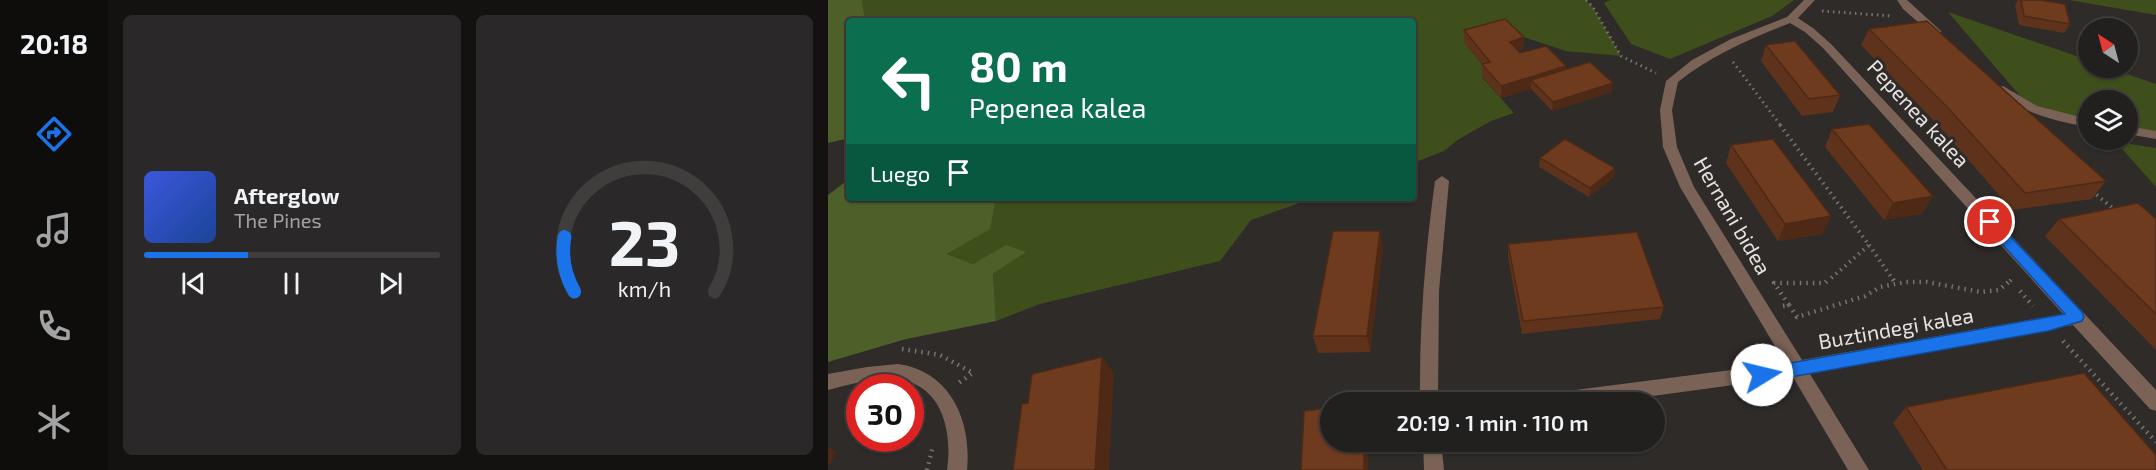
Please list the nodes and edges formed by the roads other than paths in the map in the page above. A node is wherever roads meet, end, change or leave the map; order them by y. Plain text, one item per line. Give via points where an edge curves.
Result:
1 (1810, 0) edge
2 (1902, 0) edge
3 (1791, 19) junction
4 (1949, 44) edge
5 (1991, 80) edge
6 (2078, 121) edge
7 (2138, 132) edge
8 (2156, 135) edge
9 (1442, 181) dead end
10 (2077, 317) junction
11 (1798, 369) junction
12 (828, 382) edge
13 (1429, 392) edge
14 (1621, 392) edge
15 (2156, 403) edge
16 (1433, 452) edge
17 (957, 470) edge
18 (1434, 470) edge
19 (1858, 470) edge

1 - 3 street
2 - 4 street
3 - 10 street, Pepenea kalea via 1827,46
3 - 11 street, Hernani bidea via 1735,41 1696,62 1672,81 1666,110 1670,147 1687,187
5 - 6 street via 2016,102 2048,116
7 - 8 street
9 - 13 street via 1432,283
10 - 11 street, Buztindegi kalea
10 - 15 street, Pepenea kalea
11 - 14 street, Buztindegi kalea
11 - 19 street, Hernani bidea
12 - 17 street via 850,376 906,373 937,388 956,420
16 - 18 street

